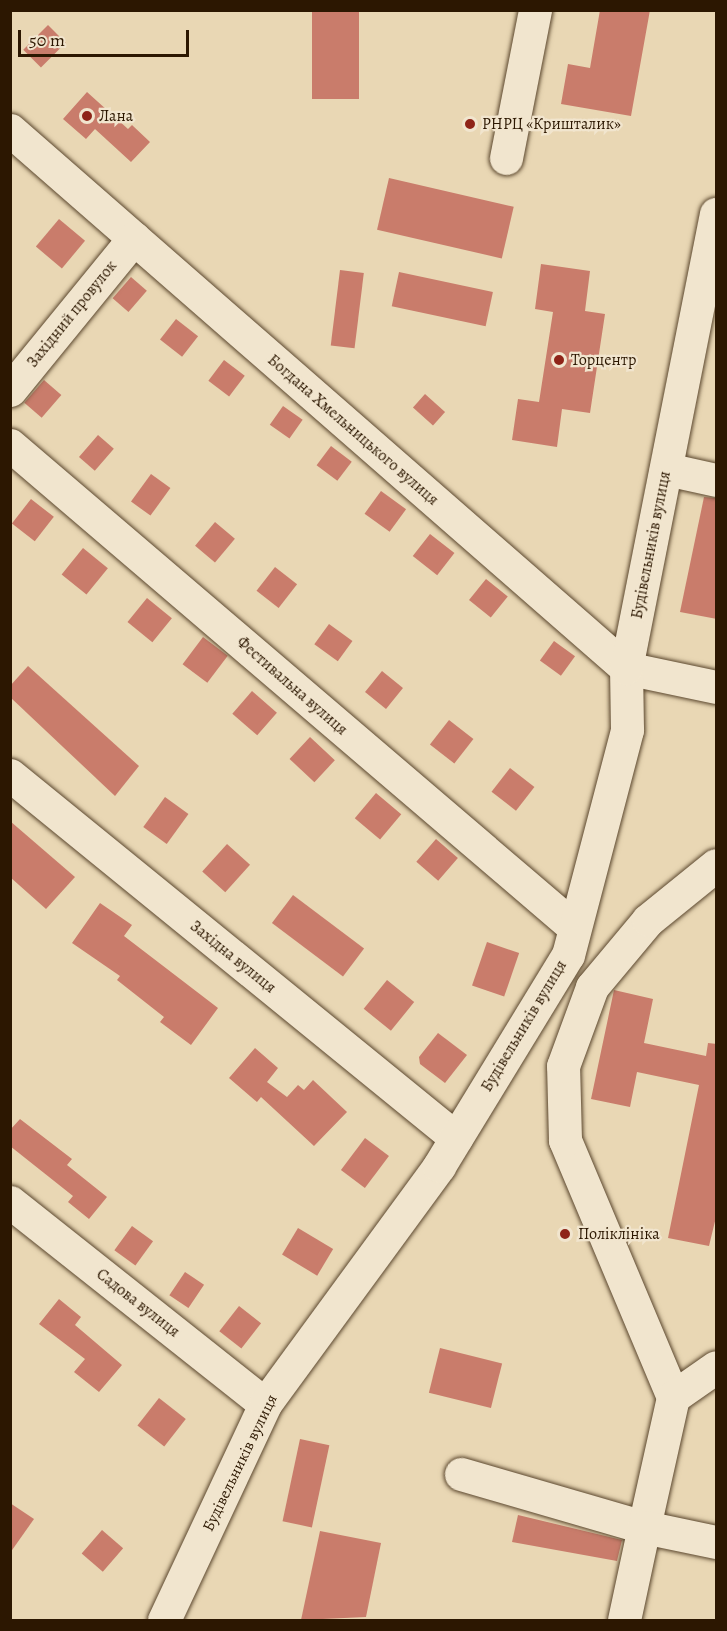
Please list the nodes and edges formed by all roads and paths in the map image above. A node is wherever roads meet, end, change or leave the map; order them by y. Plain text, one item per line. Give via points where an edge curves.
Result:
1 (535, 10) edge
2 (10, 130) edge
3 (506, 158) dead end
4 (717, 214) edge
5 (134, 238) junction
6 (10, 390) edge
7 (10, 445) edge
8 (666, 470) junction
9 (717, 480) edge
10 (626, 668) junction
11 (717, 687) edge
12 (10, 775) edge
13 (717, 865) edge
14 (574, 927) junction
15 (456, 1138) junction
16 (10, 1202) edge
17 (717, 1367) edge
18 (673, 1397) junction
19 (265, 1404) junction
20 (461, 1474) dead end
21 (644, 1527) junction
22 (717, 1542) edge
23 (164, 1620) edge
24 (624, 1620) edge

1 - 3 street
2 - 5 street, Богдана Хмельницького вулиця
4 - 8 street, Будівельників вулиця
5 - 6 street, Західний провулок
5 - 10 street, Богдана Хмельницького вулиця
7 - 14 street, Фестивальна вулиця
8 - 9 street
8 - 10 street, Будівельників вулиця
10 - 11 street, Богдана Хмельницького вулиця
10 - 14 street, Будівельників вулиця via 627,730
12 - 15 street, Західна вулиця
13 - 18 street via 648,920 592,987 563,1065 565,1140
14 - 15 street, Будівельників вулиця via 568,955
15 - 19 street, Будівельників вулиця
16 - 19 street, Садова вулиця
17 - 18 street
18 - 21 street
19 - 23 street, Будівельників вулиця
20 - 21 street
21 - 22 street
21 - 24 street

